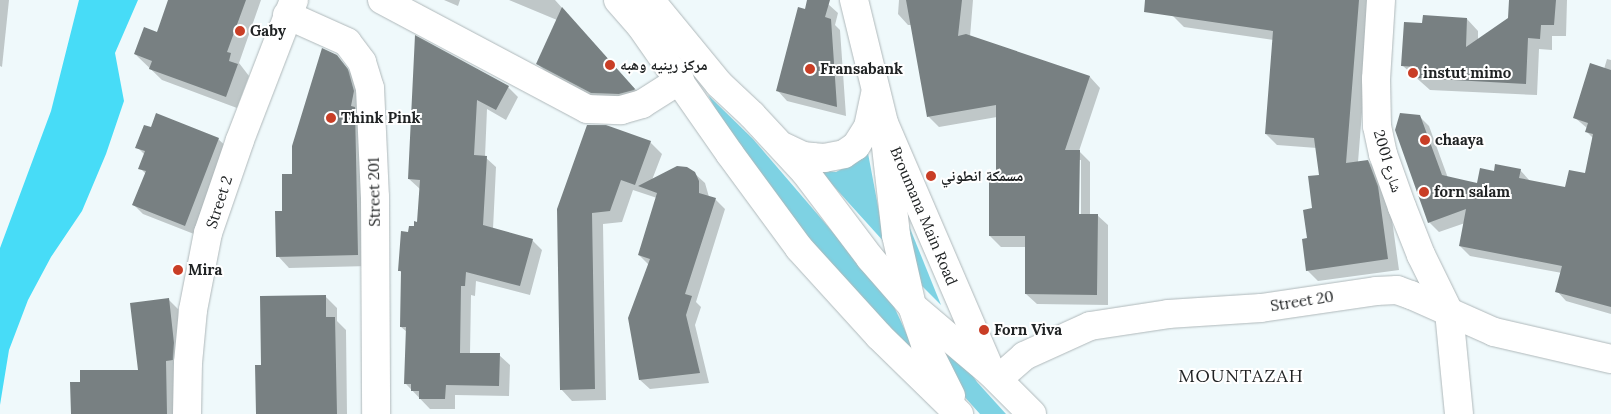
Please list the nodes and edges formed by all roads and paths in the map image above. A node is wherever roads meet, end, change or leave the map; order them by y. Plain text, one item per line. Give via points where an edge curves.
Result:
1 (382, 0) edge
2 (618, 0) edge
3 (854, 0) edge
4 (1381, 0) edge
5 (290, 5) edge
6 (649, 11) edge
7 (680, 80) junction
8 (876, 86) junction
9 (884, 123) junction
10 (783, 147) junction
11 (912, 306) junction
12 (1449, 312) junction
13 (1611, 359) edge
14 (995, 376) junction
15 (955, 412) edge
16 (186, 414) edge
17 (376, 414) edge
18 (1032, 414) edge
19 (1459, 414) edge

1 - 7 street via 587,109 621,110 642,104
2 - 6 street
3 - 8 street, Broumana Main Road
4 - 12 street, شارع 2001 via 1376,126 1402,207
5 - 16 street, Street 2 via 208,233 194,310
5 - 17 street, Street 201 via 347,42 362,62 370,88 375,197
6 - 7 street
6 - 10 street
7 - 15 street via 799,248 879,336
8 - 9 street, Broumana Main Road
8 - 10 street via 868,127 850,150 834,156 812,158
9 - 11 street via 891,203
9 - 14 street, Broumana Main Road
10 - 11 street
11 - 14 street
11 - 15 street
12 - 13 street, Street 20 via 1494,332
12 - 14 street, Street 20 via 1397,290 1261,308 1202,310 1117,321 1090,326 1054,341
12 - 19 street
14 - 18 street, Broumana Main Road

